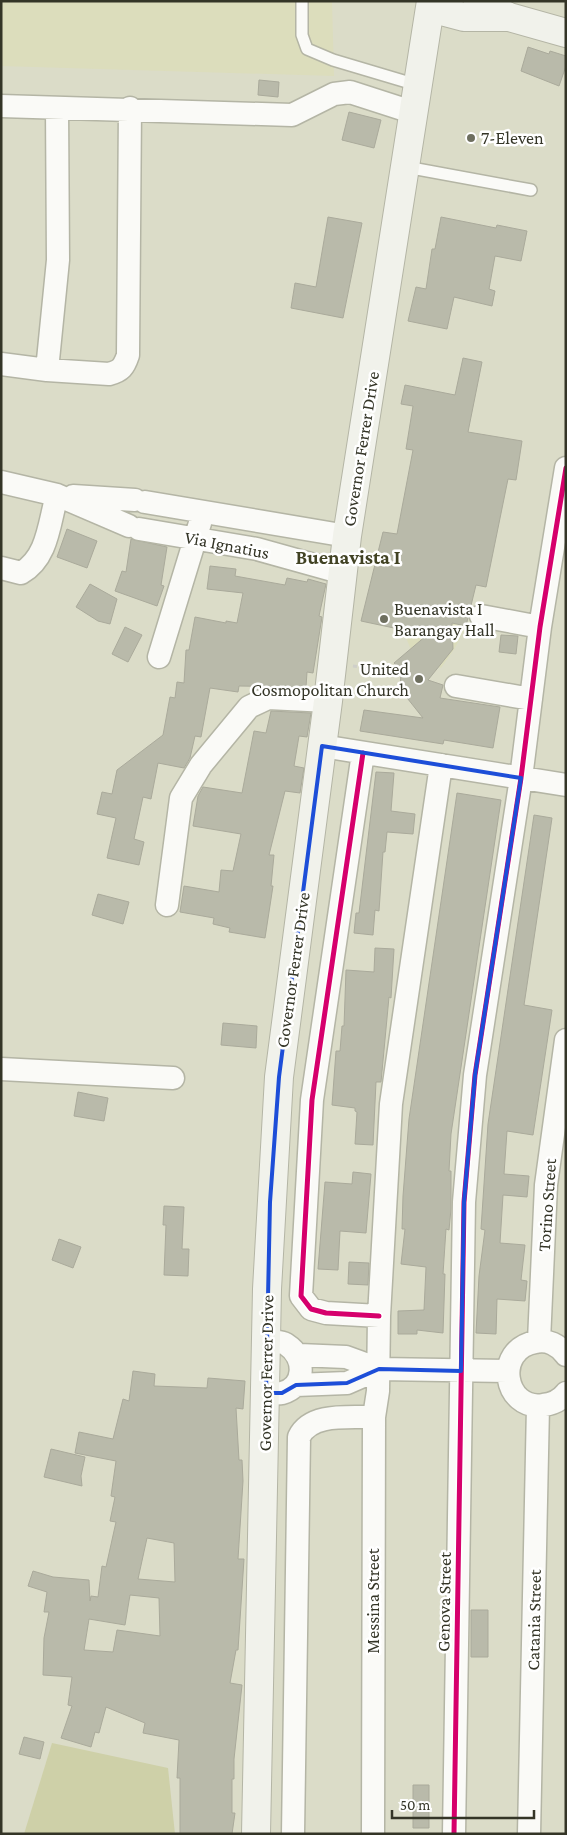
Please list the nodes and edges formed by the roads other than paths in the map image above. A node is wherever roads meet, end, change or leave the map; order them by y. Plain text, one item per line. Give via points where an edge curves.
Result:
1 (302, 1) edge
2 (478, 1) edge
3 (431, 5) edge
4 (509, 17) junction
5 (566, 33) edge
6 (419, 86) junction
7 (1, 106) edge
8 (58, 108) junction
9 (130, 108) junction
10 (415, 113) junction
11 (406, 167) junction
12 (531, 190) dead end
13 (1, 364) edge
14 (47, 370) junction
15 (566, 468) edge
16 (1, 482) edge
17 (57, 495) junction
18 (203, 512) junction
19 (262, 521) junction
20 (347, 536) junction
21 (198, 538) junction
22 (257, 549) junction
23 (1, 568) edge
24 (343, 572) junction
25 (481, 616) dead end
26 (540, 627) junction
27 (160, 657) dead end
28 (456, 686) dead end
29 (531, 699) junction
30 (328, 702) junction
31 (322, 746) junction
32 (363, 753) junction
33 (441, 765) junction
34 (521, 778) junction
35 (566, 785) edge
36 (167, 905) dead end
37 (566, 1040) edge
38 (1, 1069) edge
39 (173, 1078) dead end
40 (379, 1316) junction
41 (539, 1341) junction
42 (268, 1342) junction
43 (299, 1355) junction
44 (566, 1355) edge
45 (379, 1369) junction
46 (461, 1371) junction
47 (507, 1371) junction
48 (296, 1385) junction
49 (266, 1393) junction
50 (566, 1393) edge
51 (538, 1406) junction
52 (374, 1417) junction
53 (256, 1834) edge
54 (294, 1834) edge
55 (373, 1834) edge
56 (454, 1834) edge
57 (529, 1834) edge

1 - 6 lane via 302,35 307,49
2 - 4 main road
3 - 4 main road via 464,17
3 - 6 main road
4 - 5 main road
6 - 10 main road, Governor Ferrer Drive
7 - 8 street
8 - 9 street
8 - 14 street via 58,260
9 - 10 street via 292,115 334,94 350,92
9 - 14 street via 128,355 125,366 109,374
10 - 11 main road, Governor Ferrer Drive
11 - 12 lane
11 - 20 main road, Governor Ferrer Drive
13 - 14 street
15 - 26 street, Genova Street
16 - 17 street, Via Ignatius
17 - 18 street, Via Ignatius via 140,501
17 - 21 street, Via Ignatius via 134,528
17 - 23 street via 42,552 35,563 21,573
18 - 19 street, Via Ignatius
18 - 21 street
19 - 20 street, Via Ignatius
19 - 22 street
20 - 24 main road, Governor Ferrer Drive
21 - 22 street, Via Ignatius
21 - 27 street
22 - 24 street, Via Ignatius
24 - 30 main road, Governor Ferrer Drive
25 - 26 street
26 - 29 street, Genova Street
28 - 29 street
29 - 34 street, Genova Street
30 - 31 main road, Governor Ferrer Drive
30 - 36 street via 268,698 249,708 201,765 181,798
31 - 32 street
31 - 42 main road, Governor Ferrer Drive via 279,1076 270,1202
32 - 33 street
32 - 40 street via 312,1100 301,1296 311,1309 326,1313
33 - 34 street
33 - 40 street, Messina Street via 391,1104
34 - 35 street
34 - 46 street, Genova Street via 474,1085 464,1202
37 - 41 street, Torino Street via 546,1185
38 - 39 street
40 - 45 street, Messina Street
41 - 44 street via 552,1343
41 - 47 street via 517,1350
42 - 43 street via 286,1343
42 - 49 main road, Governor Ferrer Drive
43 - 45 street via 346,1358
43 - 48 street via 301,1370
45 - 46 street
45 - 48 street via 347,1383
45 - 52 street, Messina Street
46 - 47 street
46 - 56 street, Genova Street
47 - 51 street via 515,1395
48 - 49 street via 282,1393
49 - 53 main road, Governor Ferrer Drive
50 - 51 street via 551,1404
51 - 57 street, Catania Street
52 - 54 street via 317,1420 299,1437
52 - 55 street, Messina Street

